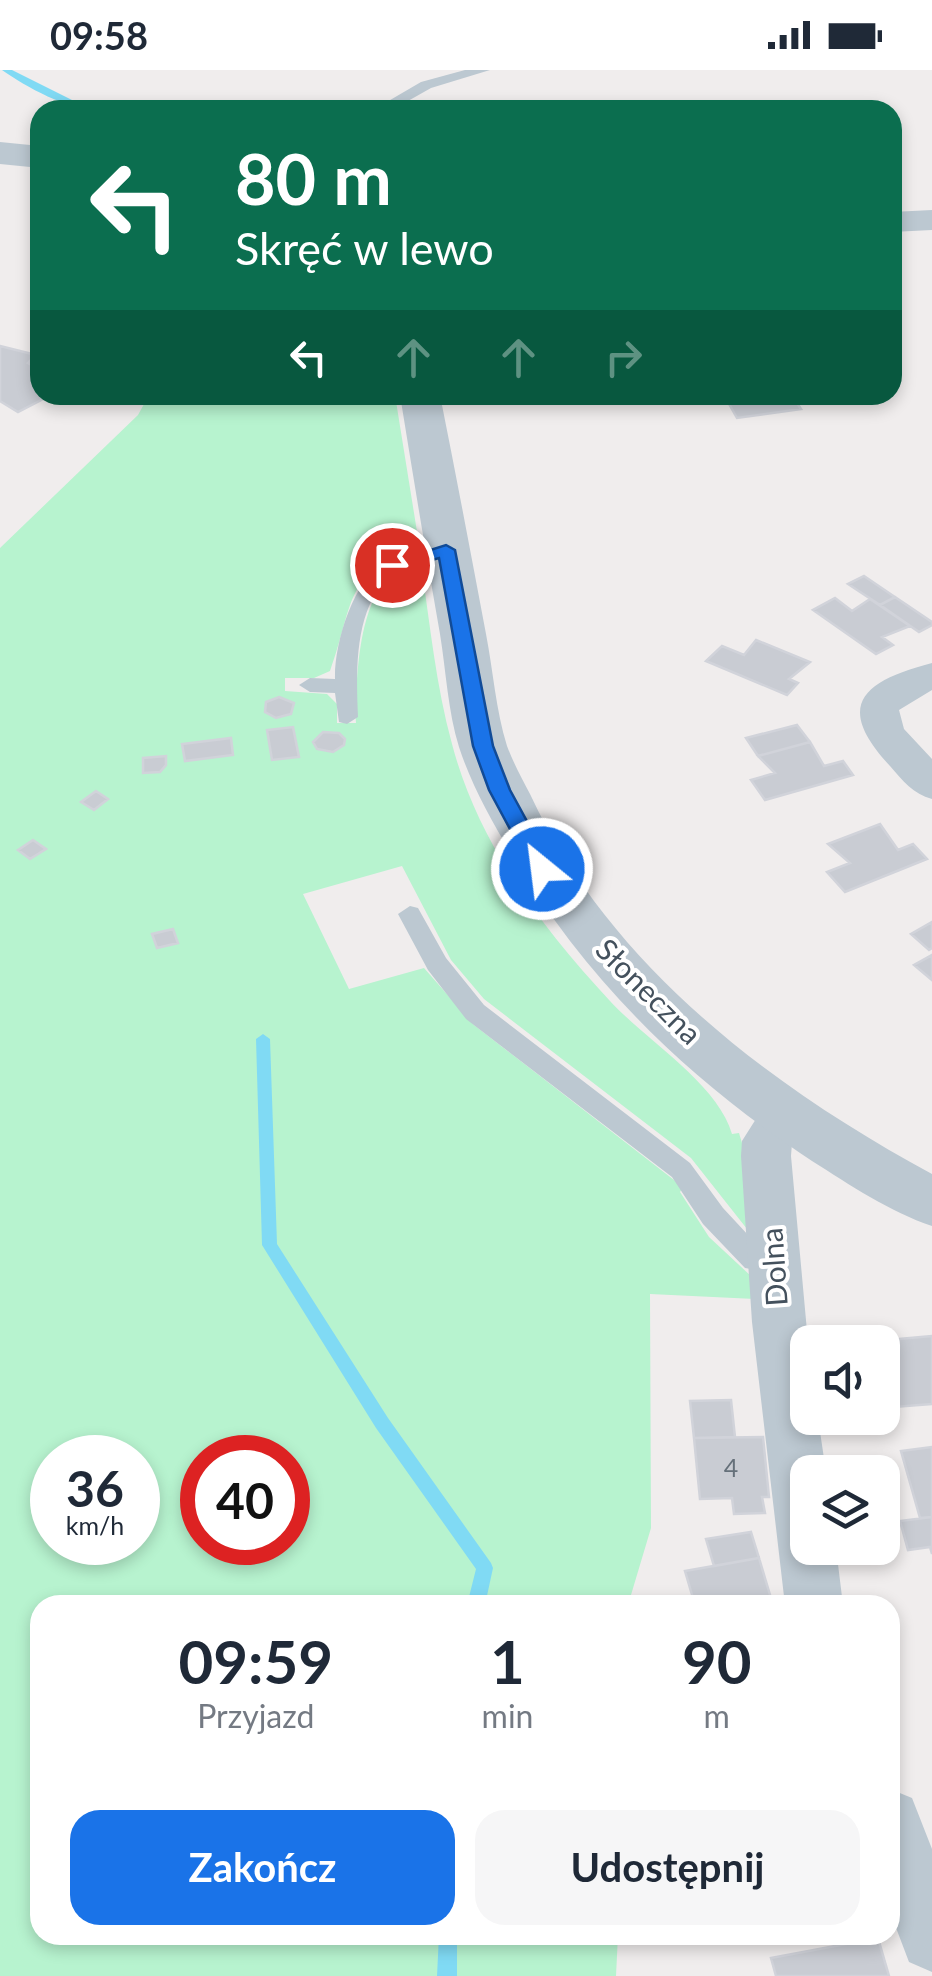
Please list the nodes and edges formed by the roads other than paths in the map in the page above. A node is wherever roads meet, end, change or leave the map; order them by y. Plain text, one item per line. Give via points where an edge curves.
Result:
1 (482, 70) edge
2 (399, 100) edge
3 (0, 153) edge
4 (30, 156) edge
5 (932, 220) edge
6 (902, 222) edge
7 (422, 405) edge
8 (446, 550) junction
9 (932, 676) edge
10 (310, 685) dead end
11 (344, 686) junction
12 (347, 717) dead end
13 (932, 784) edge
14 (410, 914) dead end
15 (785, 1113) junction
16 (932, 1202) edge
17 (775, 1262) junction
18 (813, 1595) edge
19 (900, 1848) edge
20 (932, 1939) edge

1 - 2 lane
3 - 4 street
5 - 6 street
7 - 8 street, Słoneczna
8 - 11 lane via 405,558 376,581 350,636
8 - 15 street, Słoneczna via 483,746 542,869 641,991
9 - 13 street via 884,698 876,712 886,734
10 - 11 lane
11 - 12 lane
14 - 17 lane via 475,1012 682,1170 754,1260
15 - 16 street, Słoneczna
15 - 17 street, Dolna via 767,1141
17 - 18 street, Dolna
19 - 20 street

